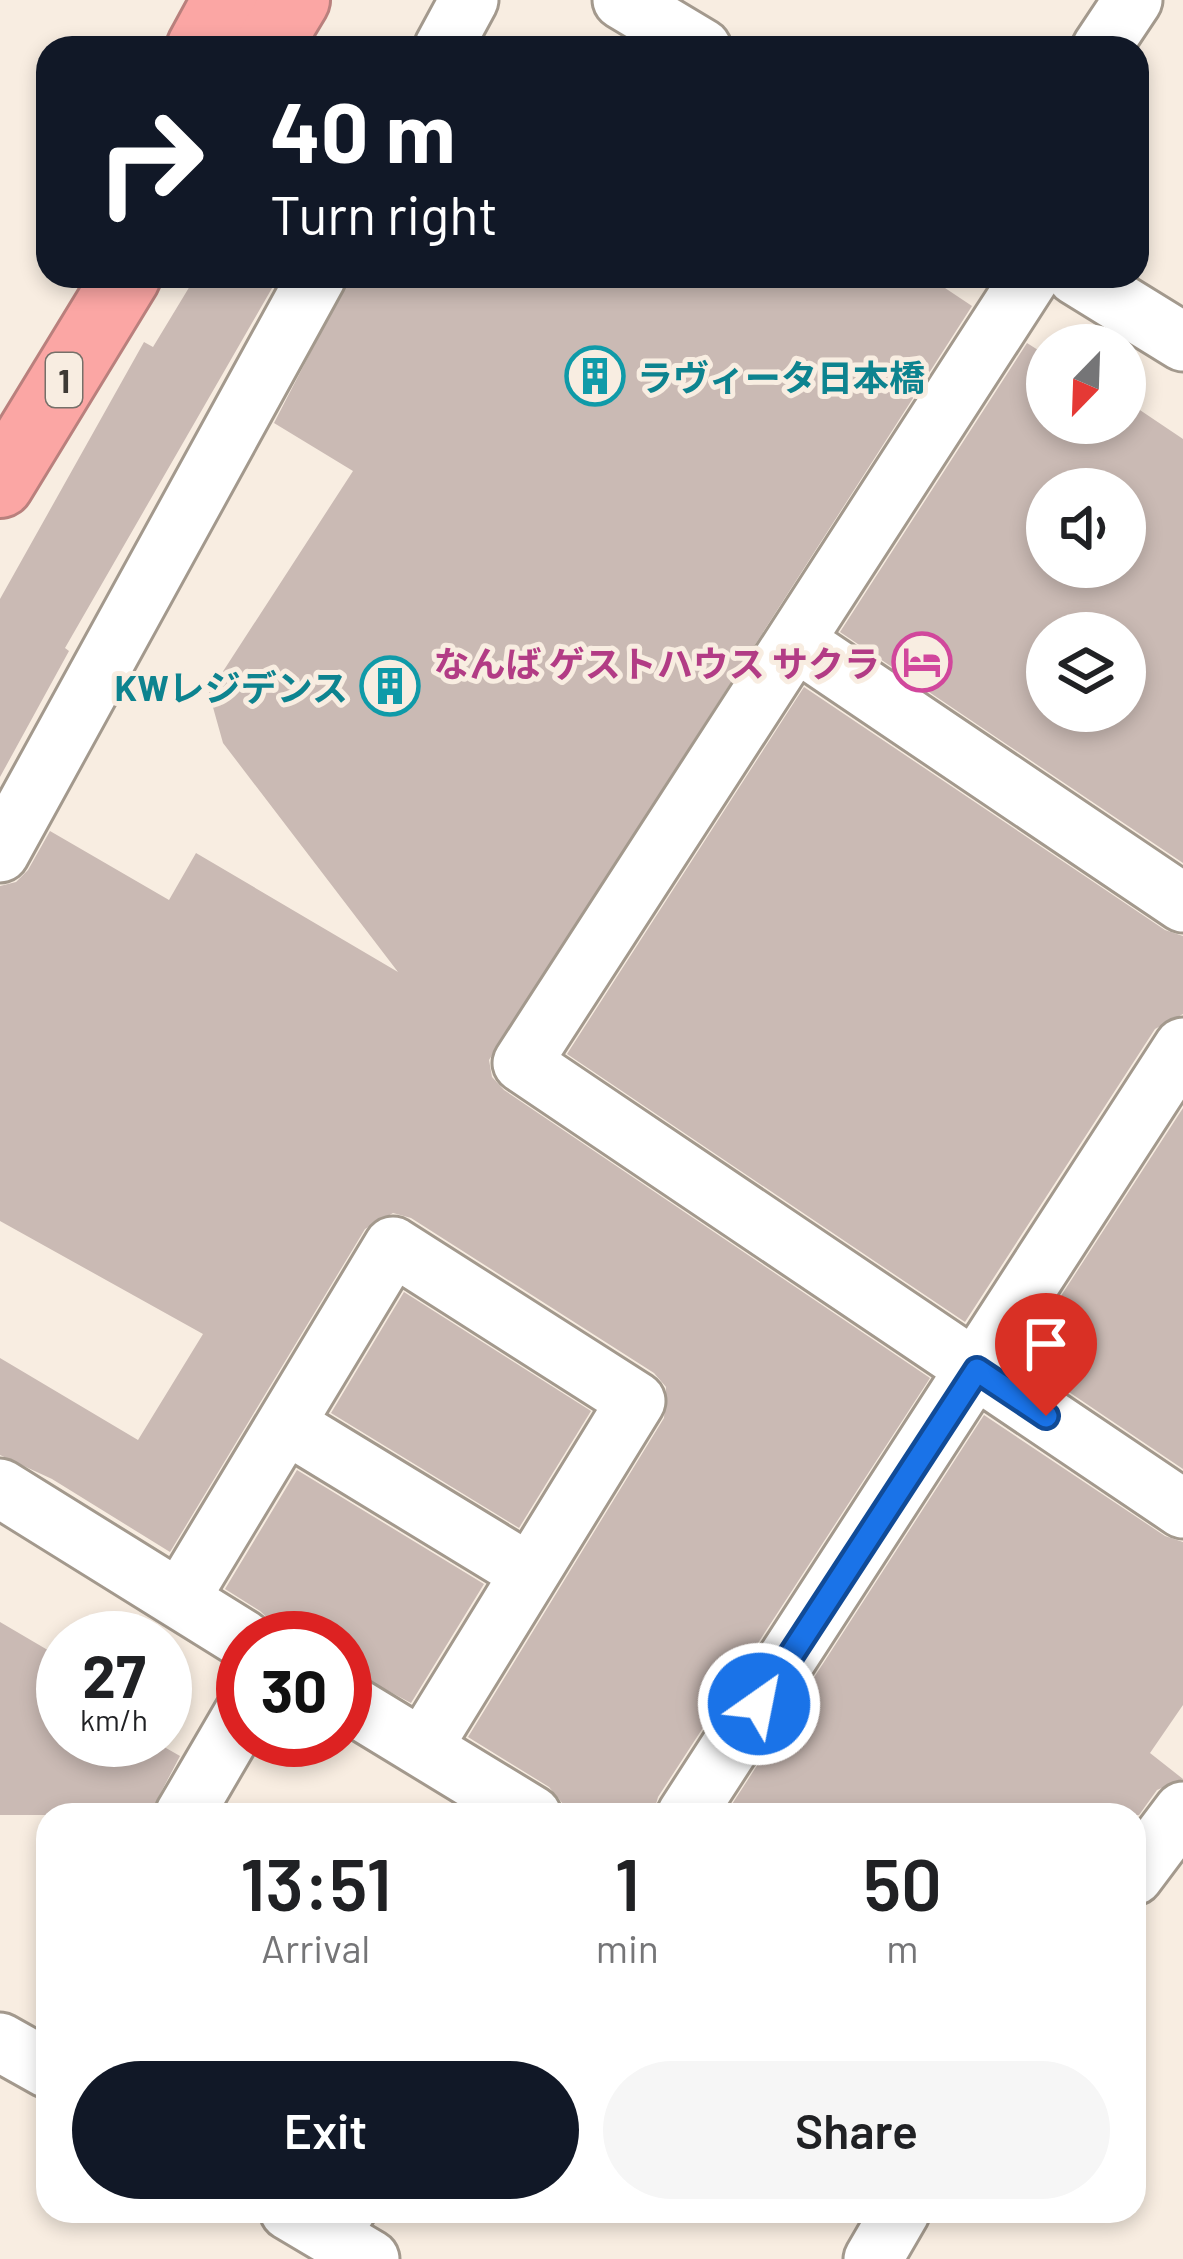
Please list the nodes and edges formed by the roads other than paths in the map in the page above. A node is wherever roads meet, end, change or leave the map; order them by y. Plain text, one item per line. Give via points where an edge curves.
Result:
1 (226, 0) edge
2 (296, 0) edge
3 (469, 0) edge
4 (622, 0) edge
5 (1133, 0) edge
6 (206, 36) edge
7 (274, 36) edge
8 (449, 36) edge
9 (682, 36) edge
10 (1109, 36) edge
11 (74, 288) edge
12 (121, 288) edge
13 (310, 288) edge
14 (1023, 288) edge
15 (1095, 288) edge
16 (1183, 343) edge
17 (0, 426) edge
18 (0, 484) edge
19 (798, 643) junction
20 (0, 853) edge
21 (1183, 903) edge
22 (1183, 1047) edge
23 (977, 1370) junction
24 (286, 1425) junction
25 (0, 1489) edge
26 (1183, 1509) edge
27 (528, 1572) junction
28 (180, 1599) junction
29 (216, 1622) edge
30 (372, 1717) edge
31 (423, 1748) junction
32 (216, 1760) edge
33 (191, 1803) edge
34 (512, 1803) edge
35 (694, 1803) edge
36 (1183, 1810) edge
37 (1146, 1860) edge
38 (320, 2223) edge
39 (894, 2223) edge
40 (359, 2238) edge
41 (873, 2259) edge

1 - 6 highway
2 - 7 highway
3 - 8 street
4 - 9 street
5 - 10 street
11 - 17 highway
12 - 18 highway, 1
13 - 20 street
14 - 19 street
15 - 16 street
19 - 21 street
19 - 23 street via 522,1063
22 - 23 street
23 - 26 street
23 - 35 street
24 - 27 street
24 - 27 street via 393,1246 636,1401
24 - 28 street
25 - 28 street
27 - 31 street
28 - 29 street
30 - 31 street
31 - 34 street
32 - 33 street
36 - 37 street
38 - 40 street
39 - 41 street

